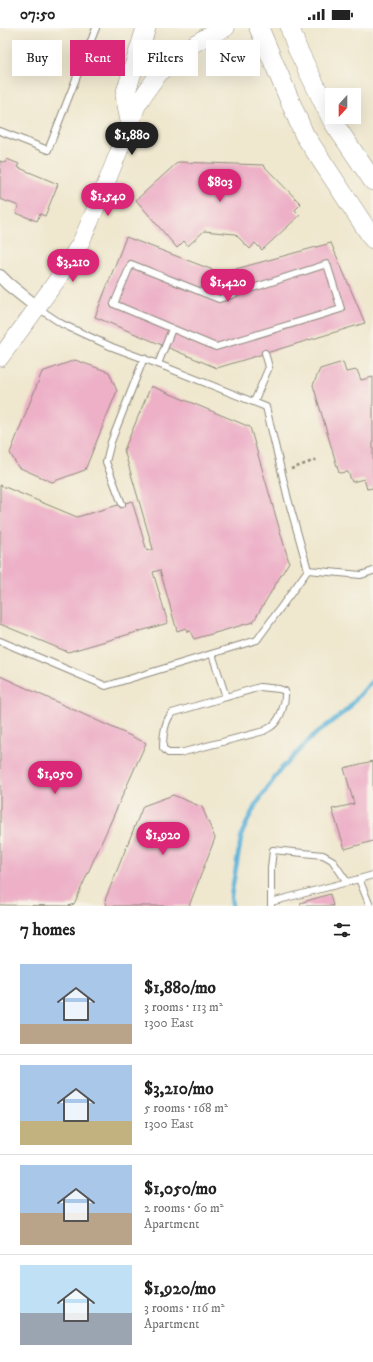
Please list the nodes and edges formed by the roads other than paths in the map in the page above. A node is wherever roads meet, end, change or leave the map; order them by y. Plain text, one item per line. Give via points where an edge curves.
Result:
1 (96, 28) edge
2 (146, 28) edge
3 (226, 28) edge
4 (259, 28) edge
5 (290, 28) edge
6 (130, 122) junction
7 (0, 131) edge
8 (373, 181) edge
9 (373, 239) edge
10 (0, 276) edge
11 (38, 308) junction
12 (172, 329) junction
13 (265, 353) dead end
14 (0, 358) edge
15 (144, 358) junction
16 (158, 364) junction
17 (254, 402) junction
18 (122, 504) dead end
19 (308, 570) junction
20 (373, 571) edge
21 (0, 642) edge
22 (212, 654) junction
23 (226, 697) junction
24 (373, 875) edge
25 (359, 879) junction
26 (346, 882) junction
27 (271, 904) edge
28 (370, 906) edge

1 - 7 lane via 48,150
2 - 6 main road via 125,95
3 - 6 main road via 187,47 168,63 145,91
4 - 9 main road via 304,134
5 - 8 main road via 297,48 334,122
6 - 11 main road via 81,242
10 - 11 street
11 - 14 main road
11 - 15 lane via 69,327 112,347
12 - 12 lane via 216,347 340,309 326,264 219,299 131,264 114,304
12 - 16 lane
13 - 17 lane via 269,367
15 - 16 lane
15 - 18 lane via 111,442 106,462
16 - 17 lane
17 - 19 lane via 266,407
19 - 20 lane via 361,575
19 - 22 lane via 257,640
21 - 22 lane via 106,686
22 - 23 lane
23 - 23 lane via 260,687 285,691 286,698 273,726 264,731 180,753 168,753 163,748 168,717 172,713
24 - 25 lane
25 - 26 lane
25 - 28 lane
26 - 27 lane
26 - 27 lane via 332,860 323,855 273,850

